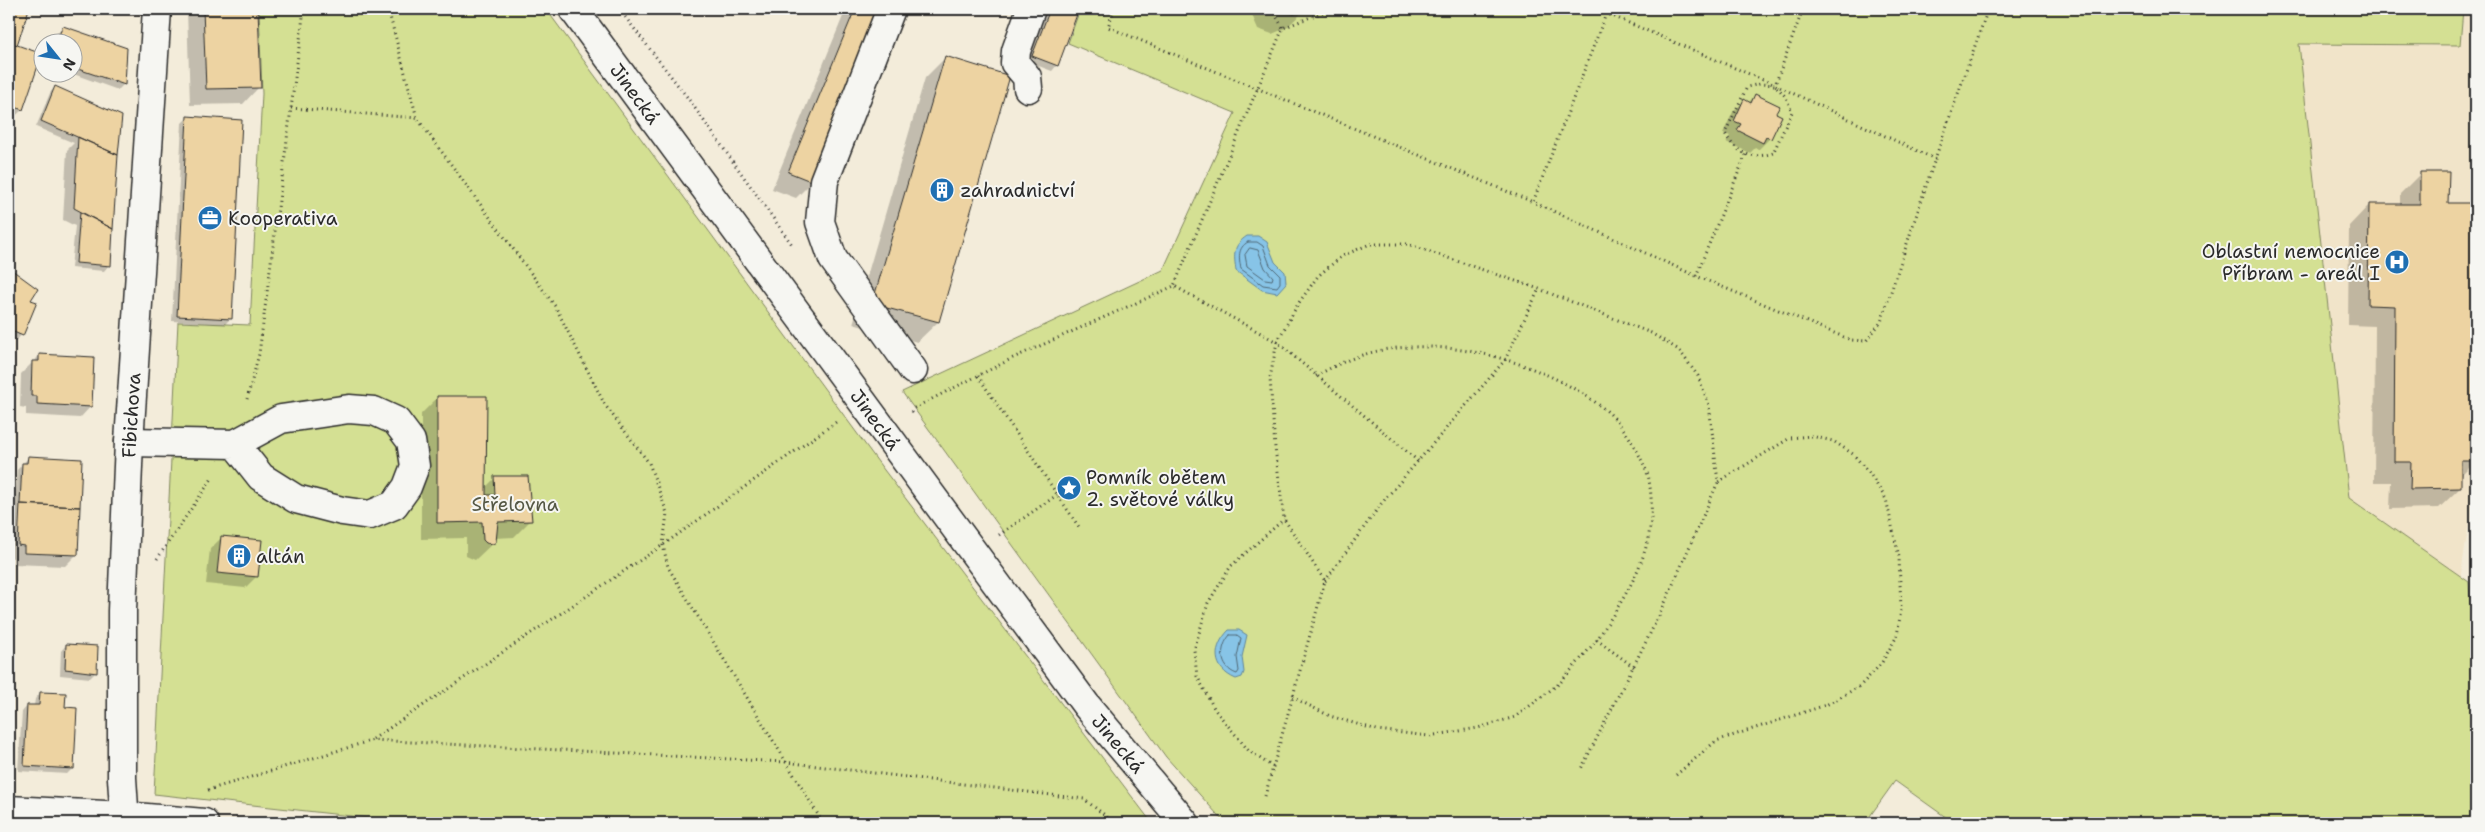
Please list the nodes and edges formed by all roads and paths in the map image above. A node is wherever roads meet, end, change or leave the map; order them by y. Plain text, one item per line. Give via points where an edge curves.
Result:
1 (157, 9) edge
2 (304, 9) edge
3 (388, 9) edge
4 (573, 9) edge
5 (891, 9) edge
6 (1031, 9) edge
7 (1114, 9) edge
8 (1272, 9) edge
9 (1324, 9) edge
10 (1596, 9) edge
11 (1608, 9) edge
12 (1803, 9) edge
13 (1988, 9) edge
14 (1606, 13) junction
15 (1283, 28) junction
16 (1775, 85) junction
17 (1028, 88) dead end
18 (1258, 91) junction
19 (291, 108) junction
20 (417, 118) junction
21 (1746, 154) junction
22 (1935, 159) junction
23 (1533, 202) junction
24 (1696, 276) junction
25 (1174, 286) junction
26 (1539, 289) junction
27 (1277, 342) junction
28 (1504, 360) junction
29 (913, 370) dead end
30 (978, 376) junction
31 (1316, 376) junction
32 (863, 403) junction
33 (911, 412) dead end
34 (129, 442) junction
35 (235, 444) junction
36 (1418, 461) junction
37 (1718, 482) junction
38 (1057, 495) junction
39 (1284, 519) junction
40 (1079, 527) dead end
41 (999, 536) dead end
42 (664, 545) junction
43 (154, 563) dead end
44 (1325, 581) junction
45 (1597, 640) junction
46 (1634, 667) junction
47 (1292, 697) junction
48 (373, 740) junction
49 (785, 762) junction
50 (1273, 767) junction
51 (1581, 770) dead end
52 (1676, 775) dead end
53 (207, 790) dead end
54 (1265, 796) dead end
55 (9, 810) edge
56 (124, 820) edge
57 (204, 823) edge
58 (823, 823) edge
59 (1114, 823) edge
60 (1185, 823) edge

1 - 34 street, Fibichova
2 - 19 path
3 - 20 path
4 - 32 street, Jinecká
5 - 29 street via 824,181 820,222 833,259
6 - 17 street via 1015,63 1027,77
7 - 18 path via 1108,27
8 - 15 path
9 - 15 path
10 - 14 path
11 - 14 path
12 - 16 path
13 - 22 path
14 - 16 path
14 - 23 path
15 - 18 path
16 - 21 path via 1786,97 1792,112 1773,153 1759,157
16 - 21 path via 1747,87 1725,133 1731,145
16 - 22 path
18 - 23 path
18 - 25 path
19 - 20 path
19 - 35 path via 259,354
20 - 42 path via 555,306 604,405 649,463 667,512
21 - 24 path
22 - 24 path via 1881,322 1866,341 1851,340
23 - 24 path
25 - 27 path
25 - 30 path
26 - 27 path via 1407,244 1370,244 1342,256 1318,276
26 - 28 path
26 - 37 path via 1651,333 1679,350 1698,376 1709,405
27 - 31 path
27 - 39 path via 1270,378
28 - 31 path via 1457,348 1397,348 1347,359
28 - 36 path
28 - 45 path via 1564,382 1605,409 1634,444 1649,478 1652,516 1645,555 1630,589
30 - 33 path
30 - 38 path
31 - 36 path
32 - 42 path
32 - 60 street, Jinecká via 1086,705
34 - 35 street
34 - 56 street, Fibichova via 122,611
35 - 35 street via 281,420 349,409 374,411 396,421 411,441 415,466 407,487 394,505 370,515 296,499 262,477
35 - 43 path
36 - 44 path via 1381,504
37 - 46 path
37 - 52 path via 1790,438 1810,436 1833,441 1853,454 1886,499 1899,557 1901,610 1897,636 1881,664 1860,686 1826,705 1716,741
38 - 40 path
38 - 41 path
39 - 44 path
39 - 50 path via 1231,566 1208,603 1194,650 1197,676 1215,710 1249,751
42 - 48 path
42 - 49 path via 668,567
44 - 47 path
45 - 46 path
45 - 47 path via 1560,683 1523,711 1478,728 1429,736 1377,730 1330,716
46 - 51 path
47 - 50 path
48 - 49 path
48 - 53 path
49 - 58 path
49 - 59 path via 1084,798
50 - 54 path
55 - 56 street
56 - 57 street

